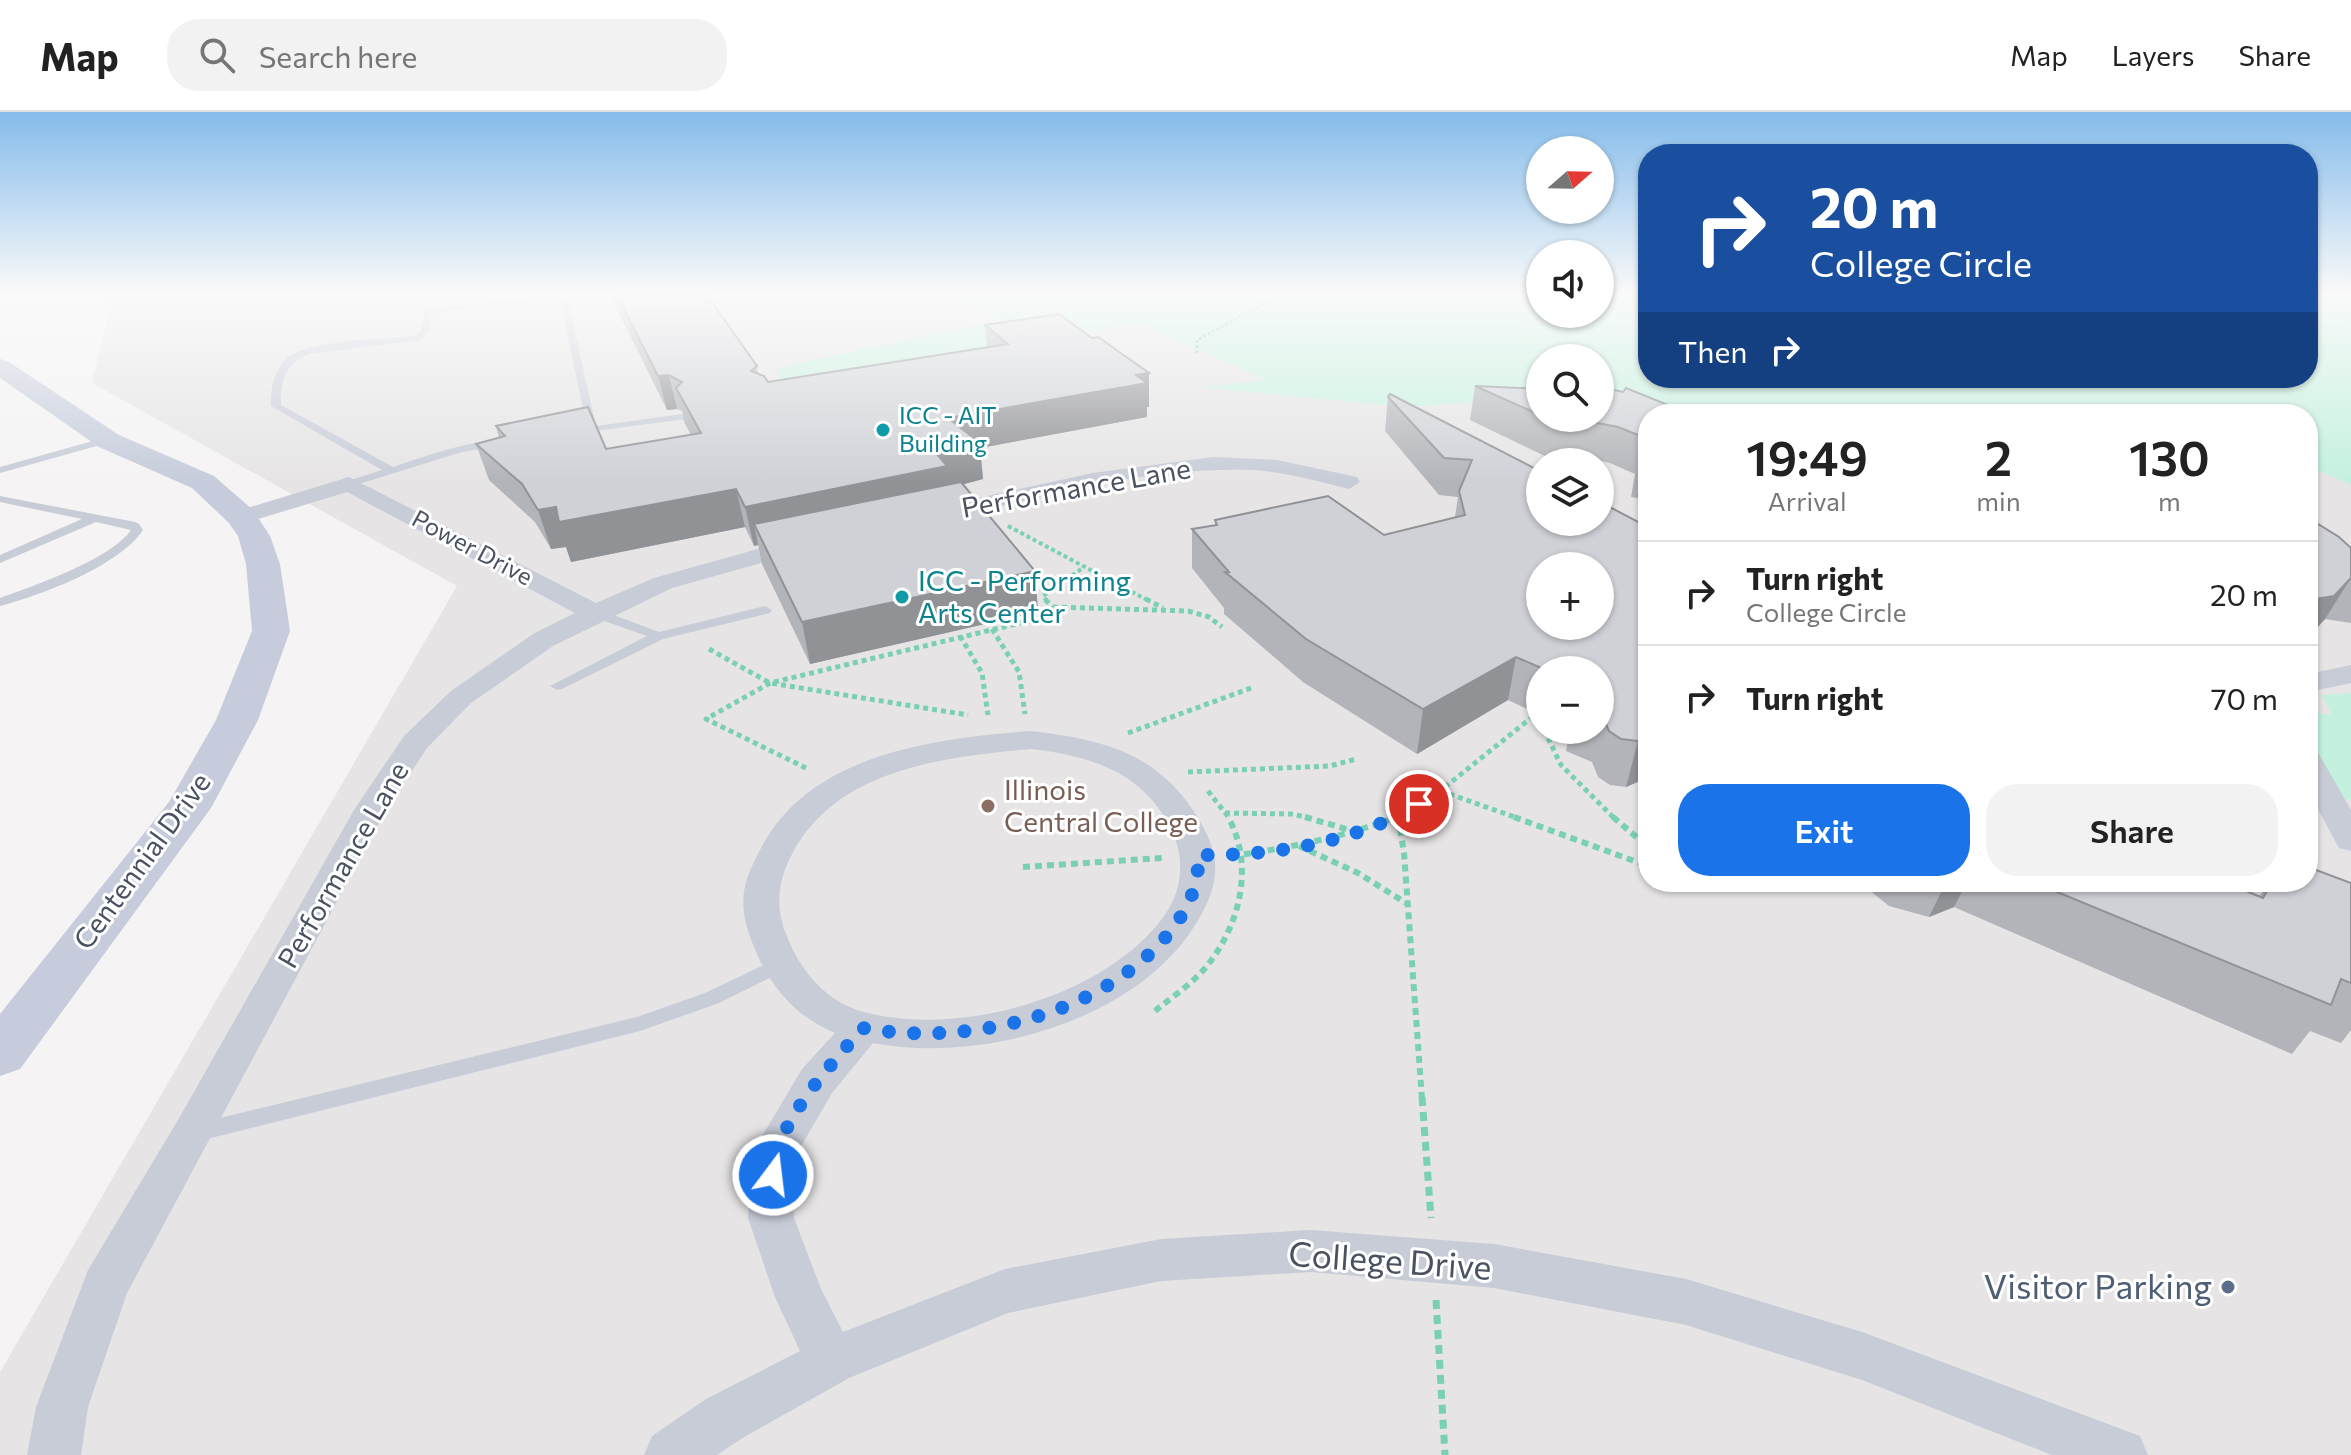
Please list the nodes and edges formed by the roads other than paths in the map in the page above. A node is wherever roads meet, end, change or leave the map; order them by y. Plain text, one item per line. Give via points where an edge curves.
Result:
1 (292, 358) edge
2 (577, 358) edge
3 (0, 367) edge
4 (682, 417) edge
5 (593, 430) junction
6 (578, 432) edge
7 (107, 440) junction
8 (505, 443) edge
9 (0, 455) edge
10 (29, 460) junction
11 (0, 470) edge
12 (392, 471) junction
13 (1349, 482) dead end
14 (349, 484) junction
15 (0, 499) edge
16 (242, 517) junction
17 (92, 519) junction
18 (901, 522) edge
19 (831, 537) edge
20 (0, 559) edge
21 (0, 602) edge
22 (765, 610) dead end
23 (595, 613) junction
24 (658, 636) junction
25 (2351, 674) edge
26 (2318, 681) edge
27 (557, 686) dead end
28 (2318, 779) edge
29 (2351, 840) edge
30 (779, 965) junction
31 (863, 1028) junction
32 (0, 1054) edge
33 (193, 1133) junction
34 (831, 1361) junction
35 (54, 1455) edge
36 (671, 1455) edge
37 (2121, 1455) edge

1 - 12 lane via 274,394 276,406
2 - 5 lane
3 - 7 main road, Centennial Drive
4 - 5 lane
5 - 6 lane
7 - 10 lane
7 - 16 main road, Centennial Drive via 203,482
8 - 12 lane via 461,449
9 - 10 lane
10 - 11 lane
12 - 14 lane
13 - 18 street, Performance Lane via 1296,468 1188,465
14 - 16 street
14 - 23 street, Power Drive
15 - 17 lane
16 - 32 main road, Centennial Drive via 263,564 271,631 237,720 188,808
17 - 20 lane
17 - 21 lane via 135,526 137,535 104,557
19 - 23 street, Performance Lane via 676,579
22 - 24 lane
23 - 24 lane
23 - 33 street, Performance Lane via 543,640 461,697 415,742 370,810
24 - 27 lane
25 - 26 street
28 - 29 street
30 - 31 street via 829,1014
30 - 31 street via 760,912 776,843 812,803 848,780 938,751 1031,740 1104,752 1154,780 1194,838 1199,870 1181,919 1154,952 1098,994 1062,1008 973,1031 898,1034
30 - 33 lane via 712,998 640,1024
31 - 34 street via 817,1081 774,1153 771,1218 799,1297
33 - 35 street, Performance Lane via 105,1286 62,1407
34 - 36 street, College Drive via 725,1418
34 - 37 street, College Drive via 1005,1291 1161,1260 1311,1251 1494,1266 1686,1302 1862,1356

